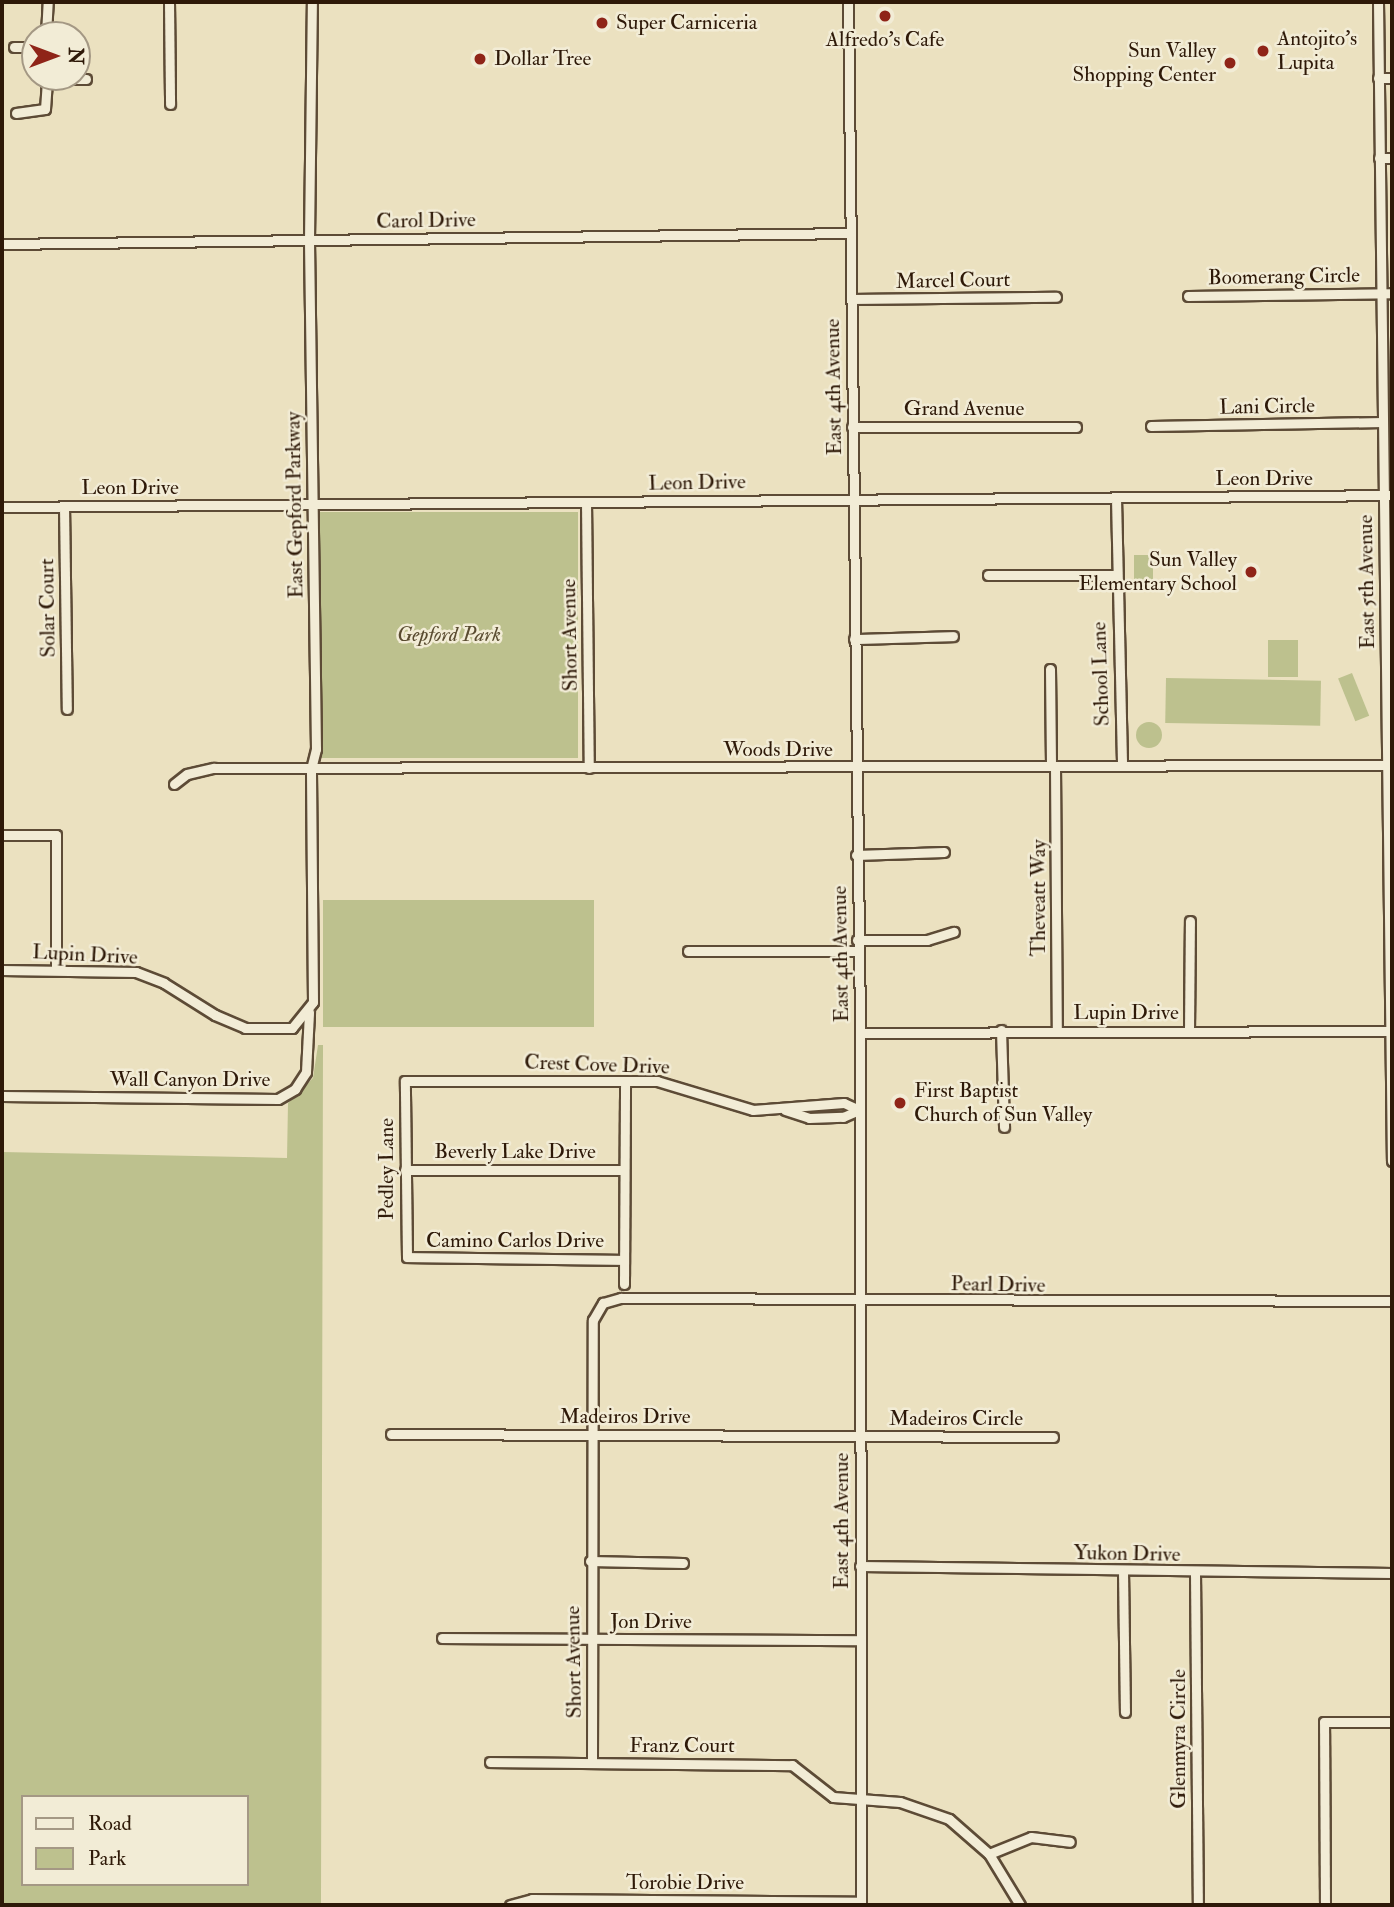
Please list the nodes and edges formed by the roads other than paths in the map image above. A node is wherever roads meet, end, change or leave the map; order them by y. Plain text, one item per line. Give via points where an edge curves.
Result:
1 (48, 2) edge
2 (169, 2) edge
3 (312, 2) edge
4 (848, 2) edge
5 (1378, 2) edge
6 (47, 21) edge
7 (15, 47) dead end
8 (21, 47) edge
9 (1378, 78) junction
10 (1392, 78) edge
11 (47, 91) edge
12 (170, 104) dead end
13 (16, 113) dead end
14 (1379, 158) junction
15 (1392, 158) edge
16 (850, 233) junction
17 (309, 240) junction
18 (2, 244) edge
19 (1381, 293) junction
20 (1392, 293) edge
21 (1188, 296) dead end
22 (1056, 297) dead end
23 (851, 299) junction
24 (1386, 417) edge
25 (1076, 426) dead end
26 (1151, 426) dead end
27 (852, 427) junction
28 (1388, 495) edge
29 (1116, 498) junction
30 (853, 499) junction
31 (586, 502) junction
32 (312, 505) junction
33 (64, 506) junction
34 (2, 507) edge
35 (988, 575) dead end
36 (1116, 575) junction
37 (953, 636) dead end
38 (854, 639) junction
39 (1051, 669) dead end
40 (67, 709) dead end
41 (1387, 765) junction
42 (1053, 766) junction
43 (1122, 766) junction
44 (855, 767) junction
45 (589, 768) junction
46 (311, 769) junction
47 (174, 784) dead end
48 (2, 835) edge
49 (944, 852) dead end
50 (856, 855) junction
51 (1390, 860) edge
52 (1190, 921) dead end
53 (954, 932) dead end
54 (857, 940) junction
55 (688, 951) dead end
56 (857, 951) junction
57 (2, 970) edge
58 (56, 970) junction
59 (310, 1009) junction
60 (1001, 1030) junction
61 (1189, 1030) junction
62 (1057, 1031) junction
63 (1391, 1031) edge
64 (860, 1033) junction
65 (405, 1081) joint
66 (625, 1081) junction
67 (2, 1096) edge
68 (785, 1110) junction
69 (859, 1110) junction
70 (1004, 1127) dead end
71 (1392, 1161) edge
72 (405, 1170) junction
73 (624, 1170) junction
74 (407, 1257) joint
75 (624, 1260) junction
76 (624, 1284) dead end
77 (858, 1300) junction
78 (1392, 1301) edge
79 (603, 1303) joint
80 (391, 1434) dead end
81 (592, 1435) junction
82 (859, 1436) junction
83 (1053, 1437) dead end
84 (590, 1562) junction
85 (683, 1563) dead end
86 (860, 1566) junction
87 (1123, 1571) junction
88 (1195, 1573) junction
89 (1392, 1573) edge
90 (442, 1638) dead end
91 (592, 1639) junction
92 (860, 1640) junction
93 (1125, 1712) dead end
94 (1392, 1722) edge
95 (490, 1762) dead end
96 (592, 1763) junction
97 (860, 1800) junction
98 (1070, 1842) dead end
99 (989, 1854) junction
100 (861, 1903) edge
101 (510, 1905) edge
102 (1020, 1905) edge
103 (1198, 1905) edge
104 (1325, 1905) edge

1 - 6 street
2 - 12 street
3 - 17 street, East Gepford Parkway
4 - 16 street, East 4th Avenue
5 - 9 street, East 5th Avenue
7 - 8 street
9 - 10 street
9 - 14 street, East 5th Avenue
11 - 13 street via 45,109
14 - 15 street
14 - 19 street, East 5th Avenue
16 - 17 street, Carol Drive
16 - 23 street, East 4th Avenue
17 - 18 street, Carol Drive
17 - 32 street, East Gepford Parkway
19 - 20 street, Boomerang Circle
19 - 21 street, Boomerang Circle
19 - 24 street, East 5th Avenue
22 - 23 street, Marcel Court
23 - 27 street, East 4th Avenue
24 - 26 street, Lani Circle
24 - 28 street, East 5th Avenue
25 - 27 street, Grand Avenue
27 - 30 street, East 4th Avenue
28 - 29 street, Leon Drive
28 - 41 street, East 5th Avenue
29 - 30 street, Leon Drive
29 - 36 street, School Lane
30 - 31 street, Leon Drive
30 - 38 street, East 4th Avenue
31 - 32 street, Leon Drive
31 - 45 street, Short Avenue
32 - 33 street, Leon Drive
32 - 46 street, East Gepford Parkway via 316,749
33 - 34 street, Leon Drive
33 - 40 street, Solar Court
35 - 36 street
36 - 43 street, School Lane
37 - 38 street
38 - 44 street, East 4th Avenue
39 - 42 street, Theveatt Way
41 - 43 street, Woods Drive
41 - 51 street, East 5th Avenue
42 - 43 street, Woods Drive
42 - 44 street, Woods Drive
42 - 62 street, Theveatt Way
44 - 45 street, Woods Drive
44 - 50 street, East 4th Avenue
45 - 46 street, Woods Drive
46 - 47 street, Woods Drive via 214,768 187,774
46 - 59 street, East Gepford Parkway
48 - 58 street via 56,835
49 - 50 street
50 - 54 street, East 4th Avenue
51 - 63 street, East 5th Avenue
52 - 61 street
53 - 54 street via 927,940
54 - 56 street, East 4th Avenue
55 - 56 street
56 - 64 street, East 4th Avenue
57 - 58 street, Lupin Drive
58 - 59 street, Lupin Drive via 120,970 151,977 245,1028 286,1031 300,1024
59 - 67 street, Wall Canyon Drive via 306,1072 295,1089 278,1099
60 - 62 street, Lupin Drive
60 - 64 street, Lupin Drive
60 - 70 street
61 - 62 street, Lupin Drive
61 - 63 street, Lupin Drive
63 - 71 street, East 5th Avenue
64 - 69 street, East 4th Avenue
65 - 66 street, Crest Cove Drive
65 - 72 street, Pedley Lane
66 - 68 street, Crest Cove Drive via 668,1082 746,1108
66 - 73 street
68 - 69 street, Crest Cove Drive via 832,1103
68 - 69 street, Crest Cove Drive via 809,1118 843,1118
69 - 77 street, East 4th Avenue
72 - 73 street, Beverly Lake Drive
72 - 74 street, Pedley Lane
73 - 75 street
74 - 75 street, Camino Carlos Drive
75 - 76 street
77 - 78 street, Pearl Drive
77 - 79 street, Pearl Drive via 621,1298
77 - 82 street, East 4th Avenue
79 - 81 street, Short Avenue via 593,1320
80 - 81 street, Madeiros Drive
81 - 82 street, Madeiros Drive
81 - 84 street, Short Avenue
82 - 83 street, Madeiros Circle
82 - 86 street, East 4th Avenue
84 - 85 street
84 - 91 street, Short Avenue
86 - 87 street, Yukon Drive
86 - 92 street, East 4th Avenue
87 - 88 street, Yukon Drive
87 - 93 street
88 - 89 street, Yukon Drive
88 - 103 street, Glenmyra Circle
90 - 91 street, Jon Drive
91 - 92 street, Jon Drive
91 - 96 street, Short Avenue
92 - 97 street, East 4th Avenue
94 - 104 street via 1324,1722
95 - 96 street, Franz Court
96 - 97 street, Franz Court via 783,1764 801,1769 833,1797
97 - 99 street, Franz Court via 900,1802 934,1812 964,1829
97 - 100 street, East 4th Avenue
98 - 99 street via 1031,1837
99 - 102 street, Franz Court
100 - 101 street, Torobie Drive via 532,1899

